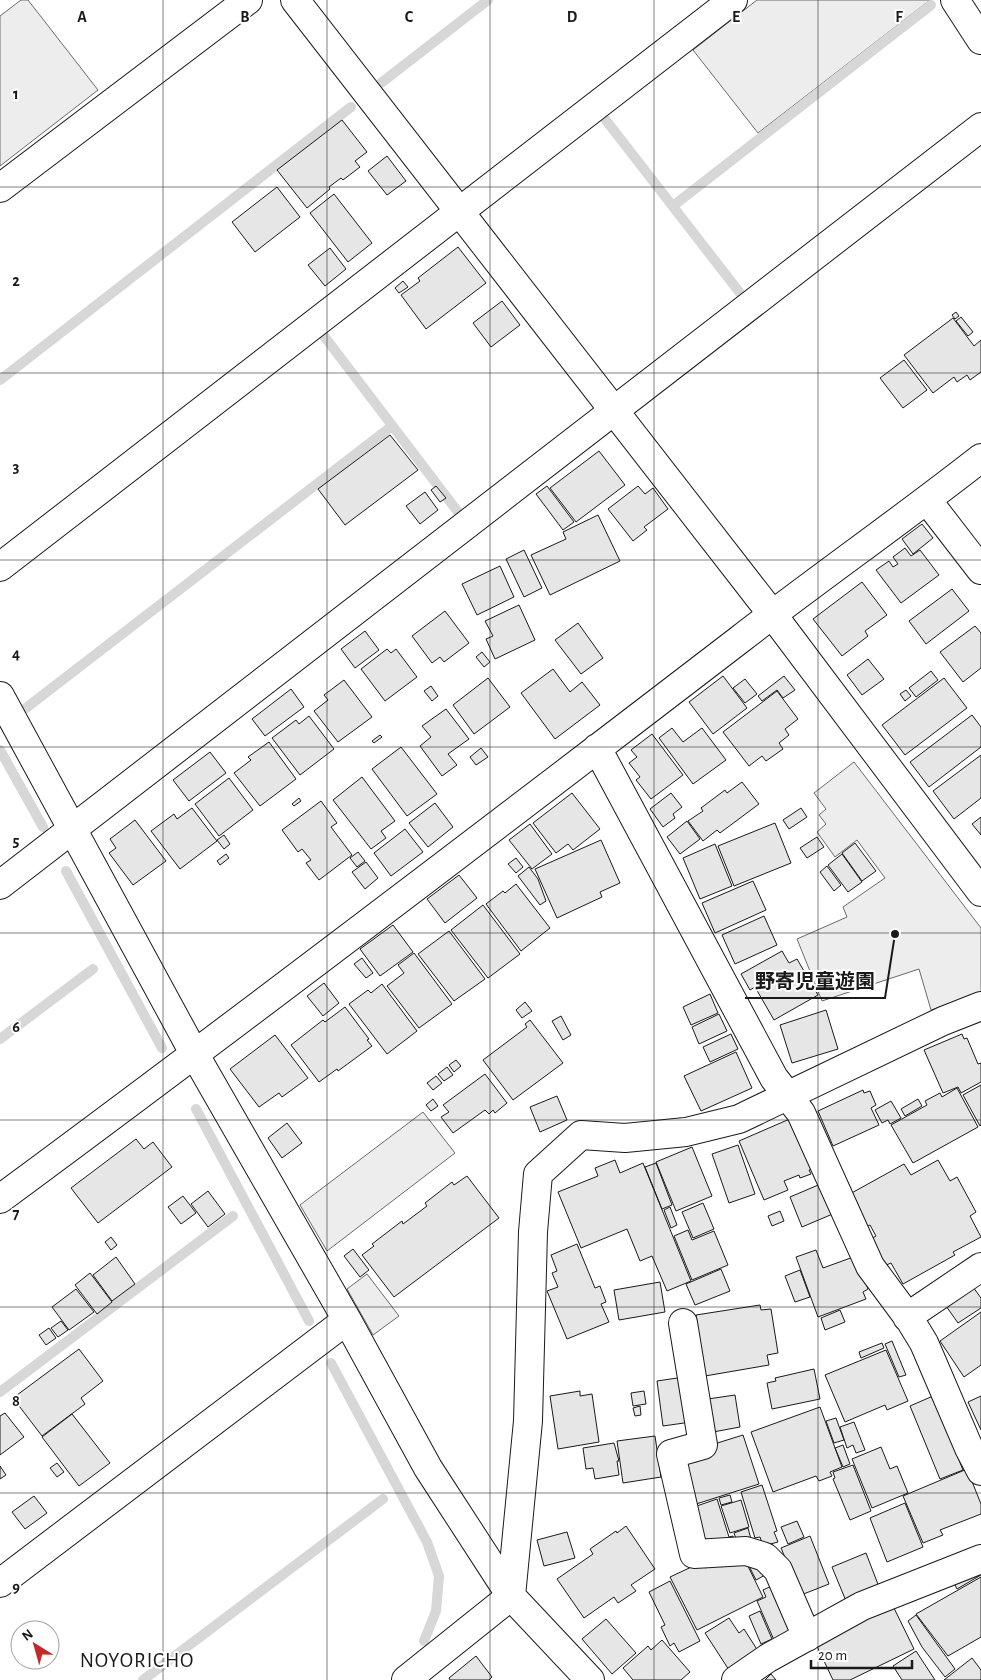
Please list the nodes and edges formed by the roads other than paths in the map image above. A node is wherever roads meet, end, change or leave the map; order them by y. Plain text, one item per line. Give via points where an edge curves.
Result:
1 (248, 0) edge
2 (295, 0) edge
3 (733, 0) edge
4 (955, 0) edge
5 (981, 40) edge
6 (981, 127) edge
7 (0, 188) edge
8 (460, 212) junction
9 (614, 410) junction
10 (981, 458) edge
11 (927, 500) junction
12 (0, 568) edge
13 (981, 570) edge
14 (772, 614) junction
15 (0, 696) edge
16 (597, 748) junction
17 (73, 830) junction
18 (0, 885) edge
19 (981, 892) edge
20 (981, 1006) edge
21 (195, 1055) junction
22 (787, 1095) junction
23 (0, 1198) edge
24 (981, 1267) edge
25 (907, 1317) junction
26 (346, 1320) junction
27 (683, 1323) dead end
28 (981, 1471) edge
29 (981, 1559) edge
30 (0, 1583) edge
31 (511, 1596) junction
32 (806, 1637) junction
33 (406, 1680) edge
34 (590, 1680) edge
35 (736, 1680) edge

1 - 7 street
2 - 8 street
3 - 8 street
4 - 5 street
6 - 9 street
8 - 9 street
8 - 12 street
9 - 14 street
9 - 17 street
10 - 11 street
11 - 13 street
11 - 14 street
14 - 16 street
14 - 19 street
15 - 17 street
16 - 21 street
16 - 22 street via 774,1078
17 - 18 street
17 - 21 street
20 - 22 street
21 - 23 street
21 - 26 street
22 - 25 street via 801,1113 870,1266
22 - 31 street via 739,1118 686,1132 626,1138 581,1135 538,1174 533,1232 528,1421
24 - 25 street
25 - 28 street via 924,1343
26 - 30 street
26 - 31 street via 428,1468
27 - 32 street via 703,1445 671,1454 694,1554 746,1551 765,1557 778,1570
29 - 32 street via 862,1606
31 - 33 street
31 - 34 street
32 - 35 street

